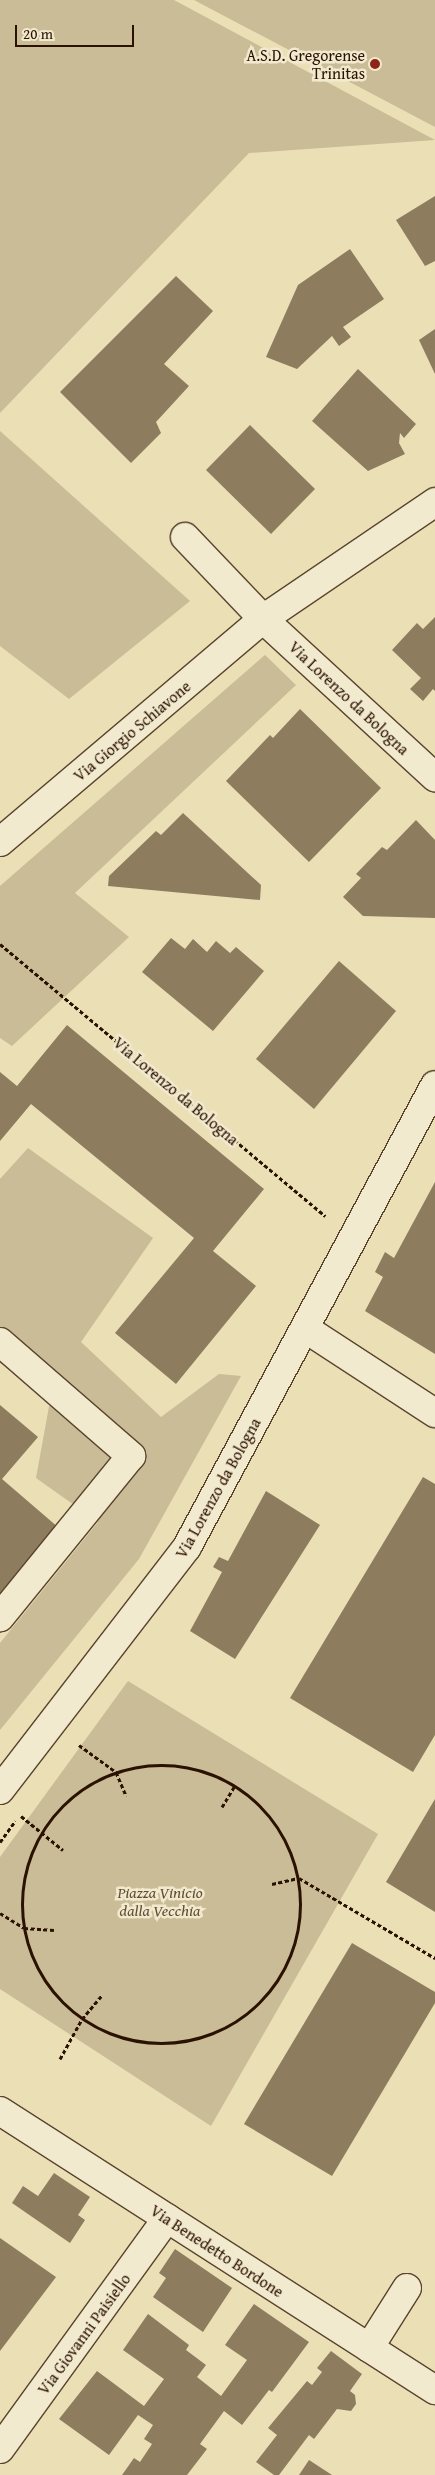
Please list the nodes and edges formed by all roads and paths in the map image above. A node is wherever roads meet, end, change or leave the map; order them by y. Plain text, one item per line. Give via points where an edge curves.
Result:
1 (435, 502) edge
2 (185, 537) dead end
3 (264, 619) junction
4 (435, 777) edge
5 (0, 842) edge
6 (0, 944) edge
7 (435, 1085) edge
8 (351, 1238) junction
9 (306, 1329) junction
10 (0, 1342) edge
11 (435, 1413) edge
12 (0, 1617) edge
13 (74, 1742) dead end
14 (116, 1772) junction
15 (235, 1785) junction
16 (126, 1796) dead end
17 (7, 1800) edge
18 (222, 1808) dead end
19 (42, 1830) junction
20 (63, 1850) dead end
21 (299, 1878) junction
22 (272, 1884) dead end
23 (0, 1913) edge
24 (24, 1928) junction
25 (54, 1930) dead end
26 (435, 1958) edge
27 (102, 1995) dead end
28 (82, 2019) junction
29 (60, 2059) dead end
30 (0, 2111) edge
31 (167, 2218) junction
32 (407, 2288) dead end
33 (369, 2348) junction
34 (435, 2390) edge
35 (0, 2448) edge

1 - 3 street, Via Giorgio Schiavone
2 - 3 street
3 - 4 street, Via Lorenzo da Bologna
3 - 5 street, Via Giorgio Schiavone
6 - 8 path, Via Lorenzo da Bologna
7 - 8 street, Via Lorenzo da Bologna
8 - 9 street, Via Lorenzo da Bologna
9 - 11 street
9 - 17 street, Via Lorenzo da Bologna via 188,1547
10 - 12 street via 131,1456
13 - 14 path
14 - 15 path via 165,1765 197,1768
14 - 16 path
14 - 19 path via 74,1794
15 - 18 path
15 - 21 path via 265,1809 287,1841
17 - 19 path
19 - 20 path
19 - 24 path via 28,1861 22,1894
21 - 22 path
21 - 26 path
21 - 28 path via 300,1925 285,1969 257,2006 217,2032 172,2043 125,2039
23 - 24 path
24 - 25 path
24 - 28 path via 40,1971 55,1994
27 - 28 path
28 - 29 path
30 - 31 street, Via Benedetto Bordone
31 - 33 street, Via Benedetto Bordone
31 - 35 street, Via Giovanni Paisiello
32 - 33 street
33 - 34 street, Via Benedetto Bordone

